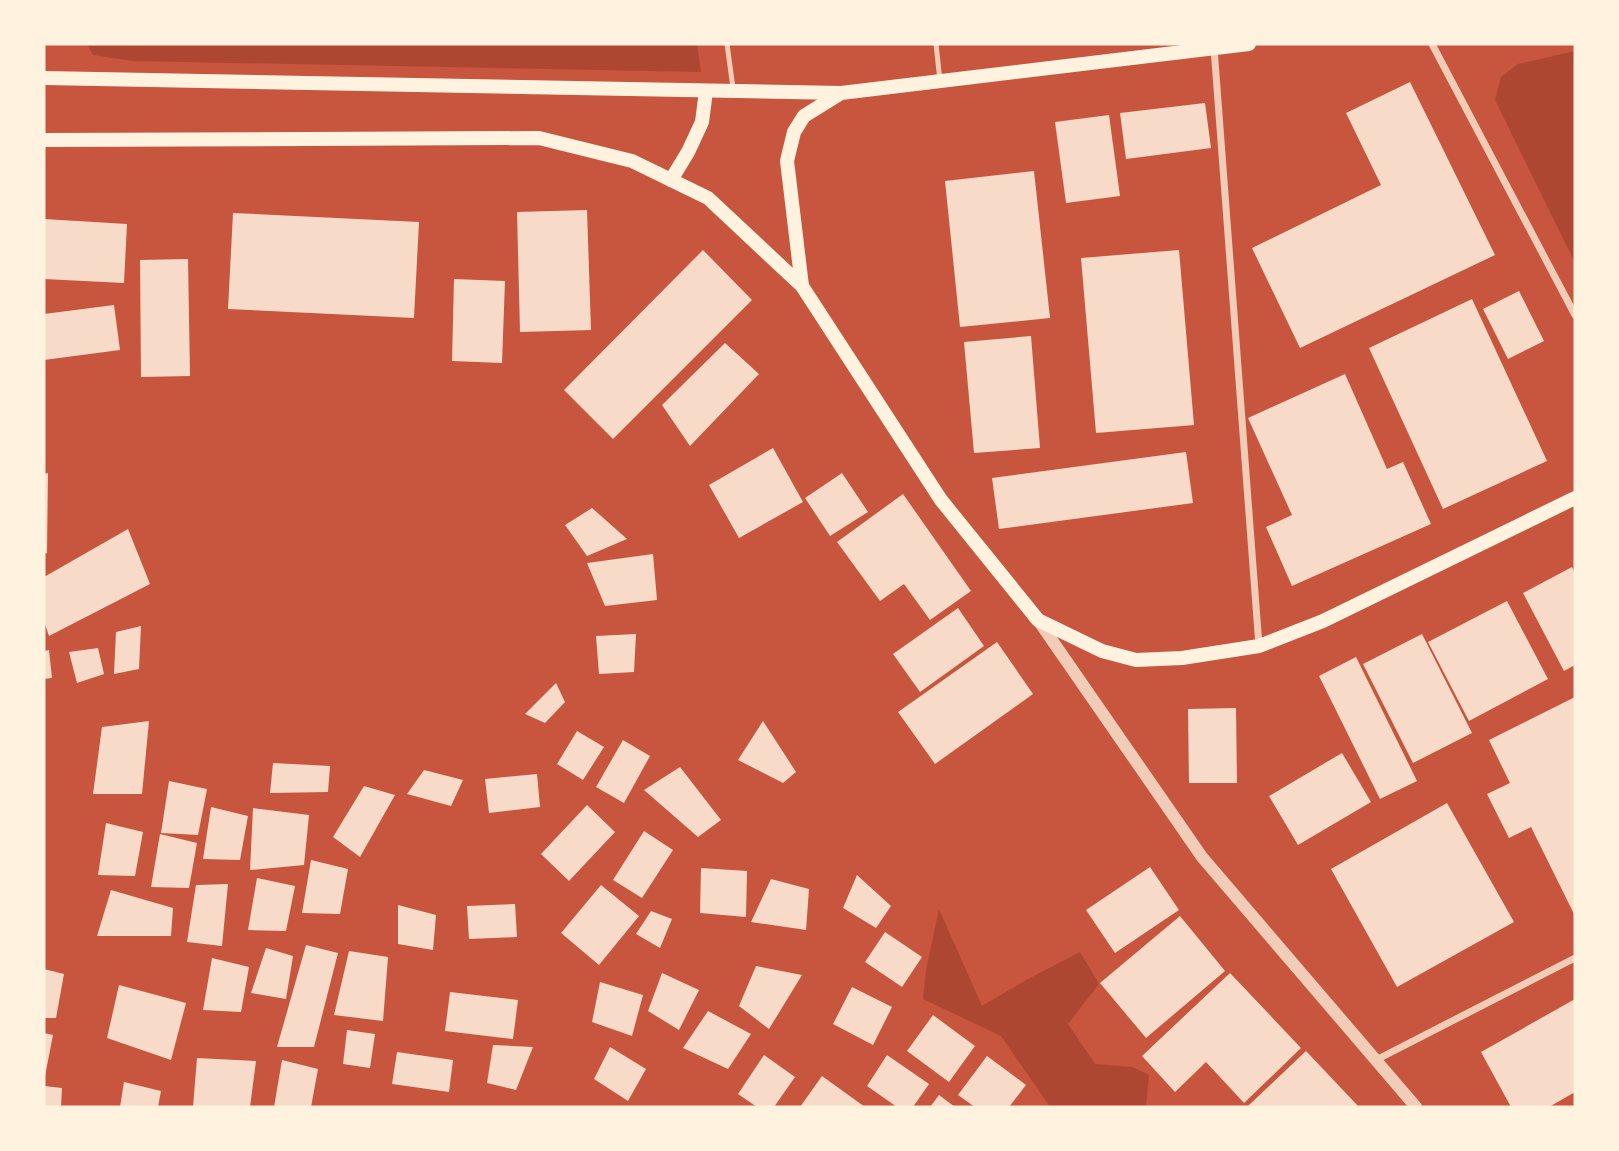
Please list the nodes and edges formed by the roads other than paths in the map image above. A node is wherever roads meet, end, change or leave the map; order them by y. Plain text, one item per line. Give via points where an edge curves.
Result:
1 (727, 44) edge
2 (936, 44) edge
3 (1249, 44) edge
4 (1432, 44) edge
5 (1223, 46) edge
6 (44, 78) edge
7 (940, 81) junction
8 (706, 91) junction
9 (733, 92) junction
10 (841, 93) junction
11 (44, 140) edge
12 (671, 180) junction
13 (802, 286) junction
14 (1575, 315) edge
15 (1575, 498) edge
16 (1038, 620) junction
17 (1259, 646) junction
18 (1575, 958) edge
19 (1376, 1060) junction
20 (1416, 1107) edge

1 - 9 lane
2 - 7 lane
3 - 5 main road
4 - 14 street
5 - 7 main road
5 - 17 street
6 - 8 main road
7 - 10 main road
8 - 9 main road
8 - 12 main road via 702,122
9 - 10 main road
10 - 13 main road via 804,116 794,132 787,161
11 - 12 main road via 539,138 632,161
12 - 13 main road via 708,198
13 - 16 main road via 941,500
15 - 17 main road via 1323,621
16 - 17 main road via 1102,650 1136,660 1182,659
16 - 19 street via 1202,857
18 - 19 street
19 - 20 street

